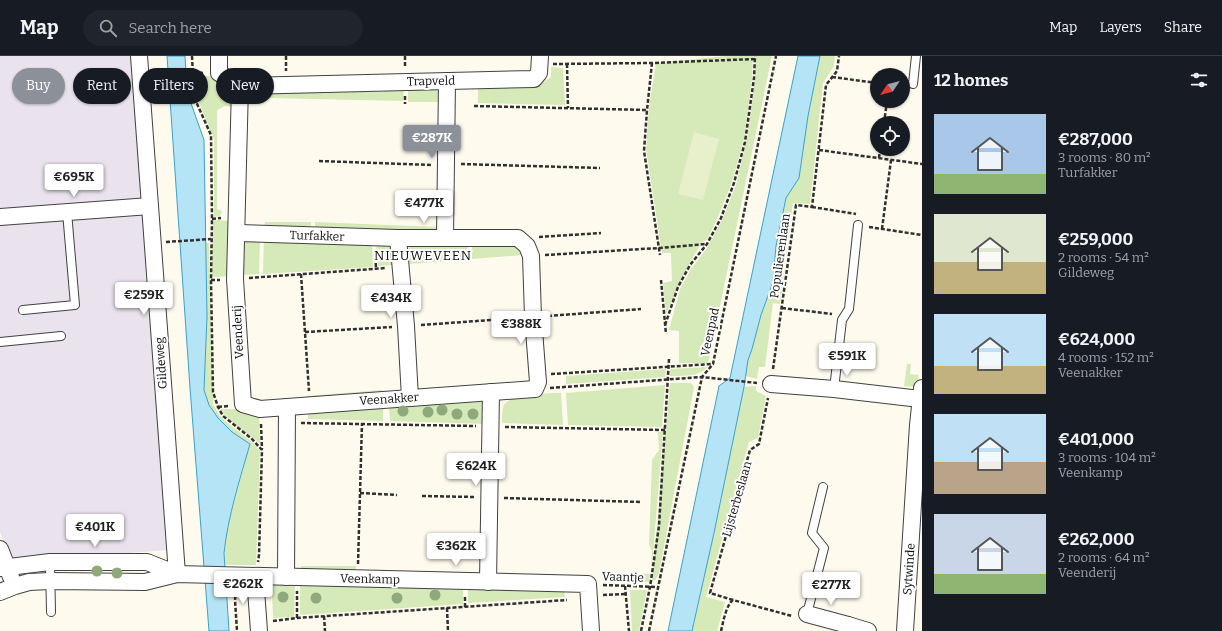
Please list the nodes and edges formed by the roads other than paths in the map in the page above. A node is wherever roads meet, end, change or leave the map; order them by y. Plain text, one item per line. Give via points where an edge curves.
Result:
1 (139, 56) edge
2 (219, 56) edge
3 (916, 56) edge
4 (540, 60) edge
5 (219, 68) edge
6 (447, 80) junction
7 (913, 84) dead end
8 (274, 85) edge
9 (240, 104) edge
10 (150, 206) junction
11 (66, 212) junction
12 (0, 217) edge
13 (858, 226) dead end
14 (237, 233) junction
15 (398, 238) junction
16 (444, 238) junction
17 (23, 310) dead end
18 (61, 336) dead end
19 (0, 342) edge
20 (536, 382) joint
21 (764, 383) road end
22 (834, 389) junction
23 (491, 392) junction
24 (921, 394) edge
25 (410, 398) junction
26 (287, 406) junction
27 (823, 487) dead end
28 (0, 548) edge
29 (50, 562) junction
30 (3, 568) edge
31 (184, 574) junction
32 (255, 576) junction
33 (292, 577) junction
34 (50, 580) junction
35 (488, 582) junction
36 (15, 586) junction
37 (0, 592) edge
38 (51, 612) dead end
39 (807, 614) joint
40 (259, 627) edge
41 (848, 628) edge
42 (591, 631) edge
43 (868, 631) edge
44 (905, 631) edge

1 - 10 street, Gildeweg
2 - 5 street
3 - 7 lane
4 - 6 street, Trapveld via 539,73 534,79
6 - 8 street, Trapveld
6 - 16 street
9 - 14 street, Veenderij
10 - 11 street
10 - 31 street, Gildeweg
11 - 12 street
11 - 17 lane via 75,305
13 - 22 lane via 849,309 842,320
14 - 15 street, Turfakker
14 - 26 street, Veenderij via 235,279 243,404 260,409
15 - 16 street, Turfakker
15 - 25 street
16 - 20 street, Turfakker via 518,238 527,246 531,256
18 - 19 lane
20 - 23 street, Veenakker
21 - 22 street
22 - 24 street
23 - 25 street, Veenakker
23 - 35 street via 479,497
24 - 44 street, Sytwinde
25 - 26 street, Veenakker
26 - 33 street
27 - 39 lane via 812,533 824,548
28 - 30 street
29 - 30 street, Veenkamp
29 - 31 street, Veenkamp via 147,562
29 - 34 lane
30 - 36 street
31 - 32 street, Veenkamp
31 - 34 street, Veenkamp via 145,582
32 - 33 street, Veenkamp
32 - 40 street
33 - 35 street, Veenkamp
34 - 36 street, Veenkamp
34 - 38 lane
35 - 42 street, Veenkamp via 588,592
36 - 37 street, Veenkamp
39 - 41 street
41 - 43 street

